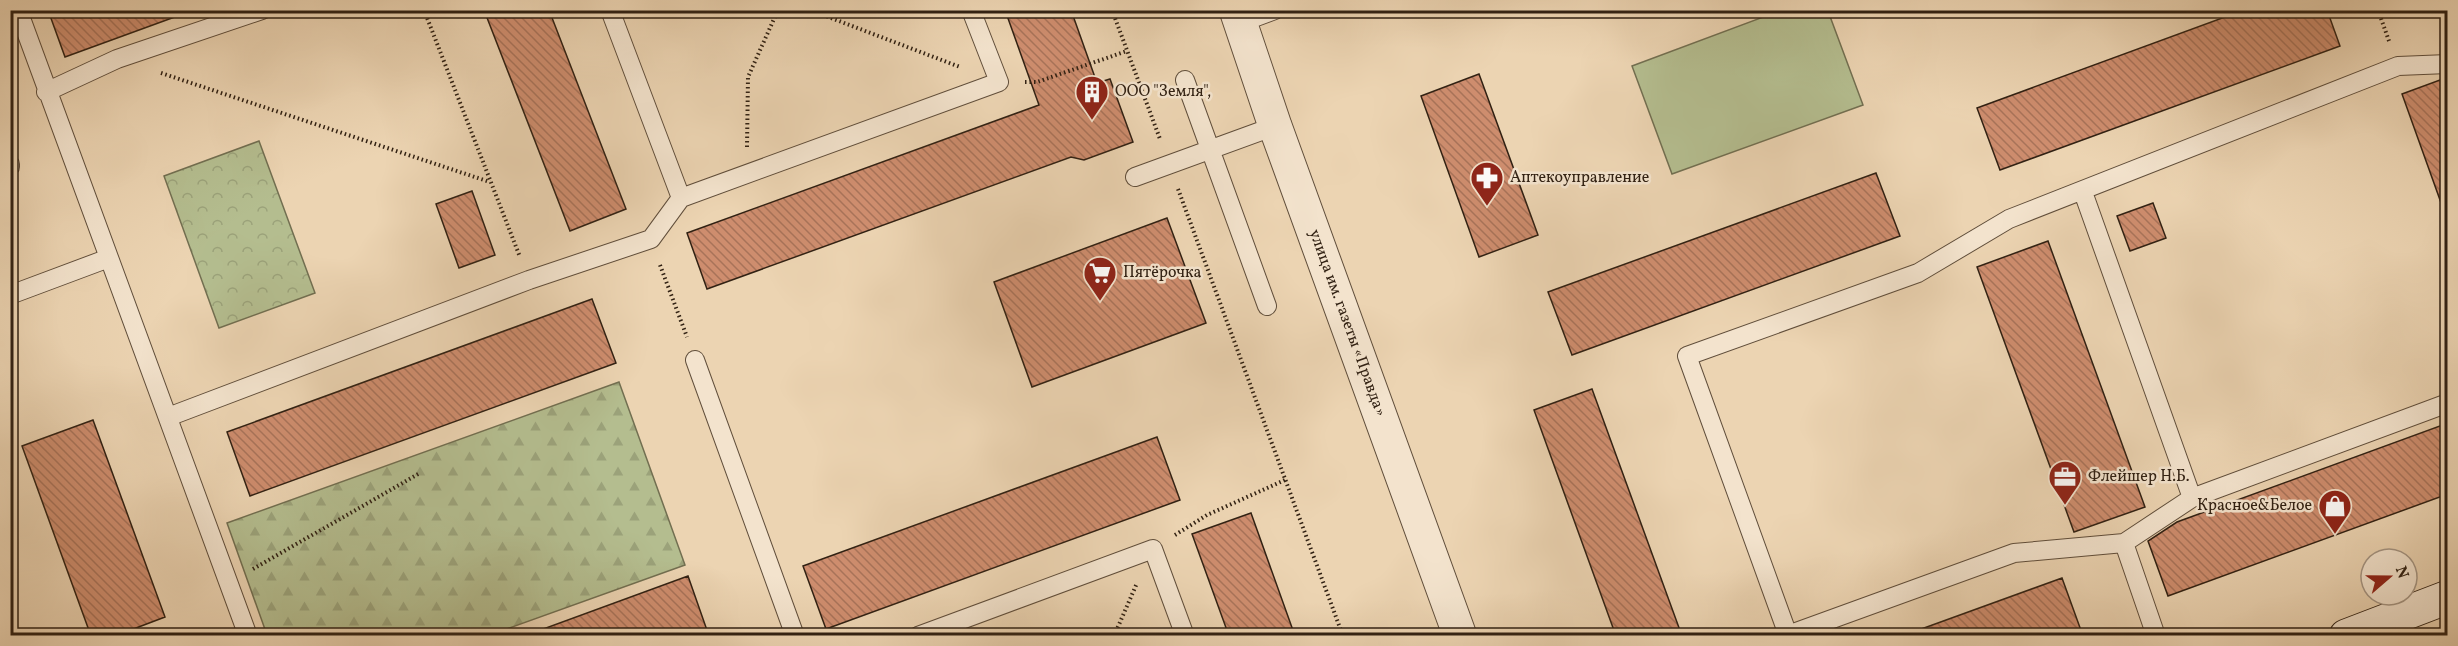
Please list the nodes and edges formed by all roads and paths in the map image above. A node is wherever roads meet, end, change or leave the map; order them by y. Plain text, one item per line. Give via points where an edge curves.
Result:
1 (18, 10) edge
2 (262, 10) edge
3 (424, 10) edge
4 (610, 10) edge
5 (778, 10) edge
6 (972, 10) edge
7 (1112, 10) edge
8 (1275, 10) edge
9 (1238, 17) edge
10 (117, 59) junction
11 (2448, 64) edge
12 (1185, 80) dead end
13 (46, 92) junction
14 (1275, 126) junction
15 (1210, 149) junction
16 (1169, 164) junction
17 (747, 174) junction
18 (1135, 177) dead end
19 (490, 182) junction
20 (2083, 192) junction
21 (681, 198) junction
22 (651, 239) junction
23 (109, 258) junction
24 (529, 280) junction
25 (10, 295) edge
26 (1267, 306) dead end
27 (695, 360) joint
28 (2448, 403) edge
29 (168, 417) junction
30 (420, 473) dead end
31 (1285, 480) junction
32 (2192, 498) junction
33 (2124, 543) junction
34 (1153, 549) junction
35 (229, 582) junction
36 (2448, 597) edge
37 (248, 636) edge
38 (795, 636) edge
39 (918, 636) edge
40 (1114, 636) edge
41 (1185, 636) edge
42 (1343, 636) edge
43 (1460, 636) edge
44 (2156, 636) edge
45 (2346, 636) edge

1 - 13 lane
2 - 10 lane
3 - 19 path
4 - 21 lane
5 - 17 path via 748,76
6 - 17 lane via 999,81
7 - 16 path
8 - 9 lane
9 - 14 street, улица им. газеты «Правда»
10 - 13 lane
10 - 19 path
11 - 20 lane via 2398,66
12 - 15 lane
13 - 23 lane
14 - 15 lane
14 - 43 street, улица им. газеты «Правда»
15 - 16 lane
15 - 26 lane
16 - 18 lane
16 - 31 path
17 - 21 lane
19 - 24 path
20 - 32 lane
20 - 33 lane via 2009,219 1918,273 1687,356 1788,635 2014,553
21 - 22 lane
22 - 24 lane
22 - 27 path
23 - 25 lane
23 - 29 lane
24 - 29 lane
27 - 38 lane
28 - 32 lane
29 - 35 lane
30 - 35 path
31 - 34 path via 1207,515
31 - 42 path
32 - 33 lane
33 - 44 lane
34 - 39 lane
34 - 40 path
34 - 41 lane
35 - 37 lane
36 - 45 street

